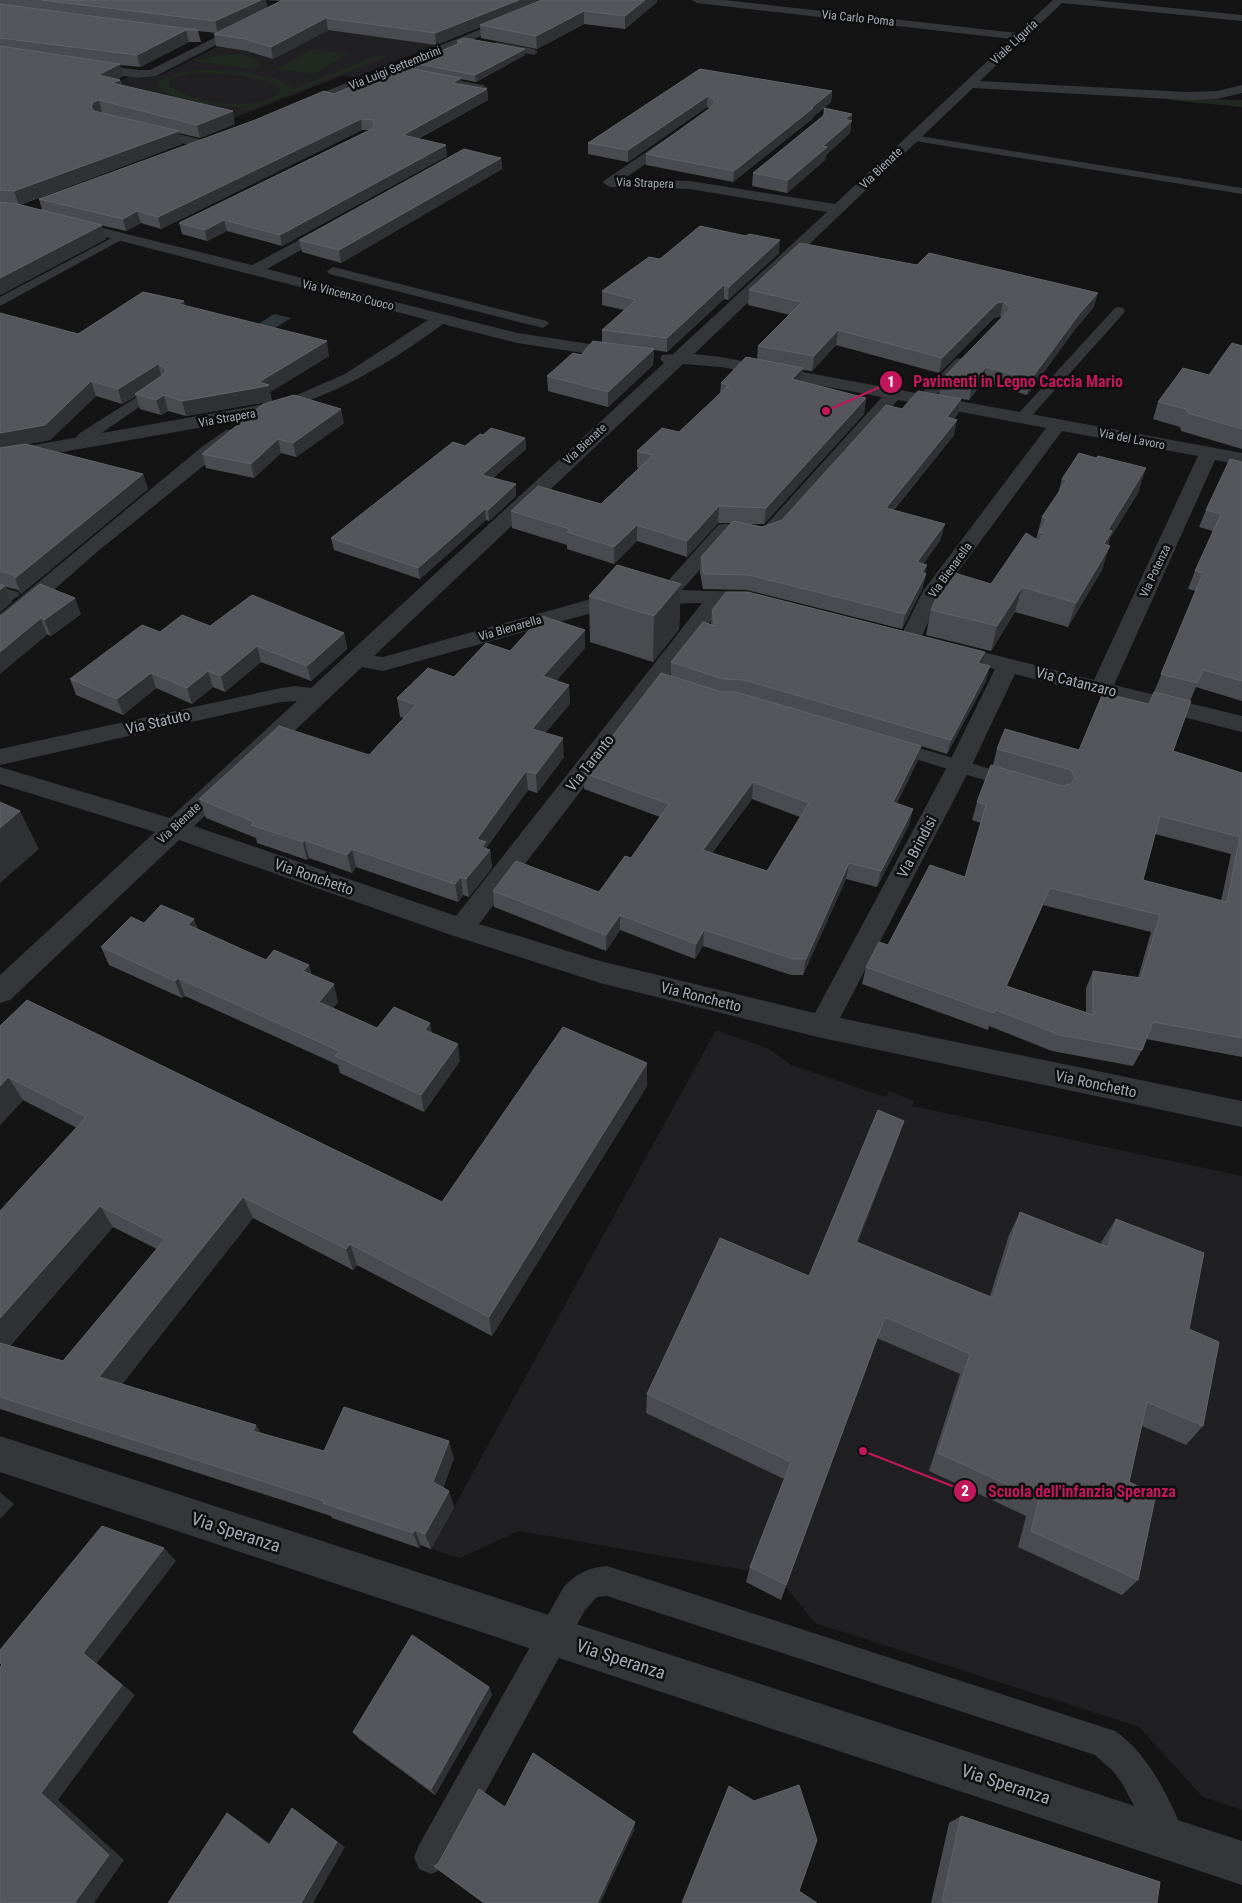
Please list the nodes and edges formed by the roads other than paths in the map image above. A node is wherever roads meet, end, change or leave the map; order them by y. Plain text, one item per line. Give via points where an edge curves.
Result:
1 (298, 0) edge
2 (563, 0) edge
3 (697, 0) edge
4 (1060, 0) edge
5 (268, 4) dead end
6 (286, 6) junction
7 (1242, 18) edge
8 (201, 37) edge
9 (1020, 37) junction
10 (220, 39) junction
11 (464, 40) junction
12 (534, 52) edge
13 (69, 64) edge
14 (389, 70) junction
15 (406, 74) edge
16 (426, 77) edge
17 (970, 84) junction
18 (483, 88) edge
19 (1242, 89) edge
20 (283, 113) edge
21 (129, 126) edge
22 (685, 130) edge
23 (913, 138) junction
24 (183, 151) edge
25 (749, 179) dead end
26 (734, 191) junction
27 (1242, 191) edge
28 (48, 203) edge
29 (838, 209) junction
30 (0, 211) edge
31 (22, 217) junction
32 (346, 218) edge
33 (167, 234) dead end
34 (121, 236) junction
35 (149, 243) junction
36 (254, 270) junction
37 (333, 272) dead end
38 (0, 302) edge
39 (457, 303) junction
40 (1119, 311) dead end
41 (441, 318) junction
42 (543, 324) dead end
43 (972, 350) edge
44 (676, 359) junction
45 (162, 384) edge
46 (894, 394) junction
47 (923, 400) junction
48 (258, 413) junction
49 (1022, 418) junction
50 (1057, 425) junction
51 (79, 442) junction
52 (0, 445) edge
53 (36, 450) junction
54 (1209, 453) junction
55 (0, 458) edge
56 (1242, 459) edge
57 (665, 597) junction
58 (717, 598) junction
59 (775, 605) edge
60 (0, 625) edge
61 (900, 637) joint
62 (357, 658) junction
63 (1008, 666) junction
64 (1100, 688) junction
65 (316, 696) junction
66 (1242, 724) edge
67 (879, 742) edge
68 (0, 757) edge
69 (959, 767) junction
70 (0, 775) edge
71 (1030, 787) edge
72 (173, 828) junction
73 (461, 928) junction
74 (0, 992) edge
75 (822, 1026) junction
76 (1242, 1114) edge
77 (0, 1454) edge
78 (553, 1637) junction
79 (1170, 1838) junction
80 (431, 1857) dead end
81 (1242, 1863) edge

1 - 6 street
2 - 11 street, Via Luigi Settembrini
3 - 9 street, Via Carlo Poma
4 - 7 street
4 - 9 street, Viale Liguria
5 - 6 street
6 - 10 street
8 - 10 street
9 - 17 street, Viale Liguria
10 - 13 street via 149,74
11 - 12 lane
11 - 14 street, Via Luigi Settembrini
14 - 15 lane
14 - 20 street, Via Luigi Settembrini
16 - 18 lane
17 - 19 street via 1187,96 1223,94
17 - 23 street, Via Bienate
21 - 24 street via 206,142
22 - 26 street, Via Strapera via 610,183 675,184
23 - 27 lane
23 - 29 street, Via Bienate
25 - 26 street
26 - 29 street, Via Strapera
28 - 31 street
29 - 44 street, Via Bienate
30 - 31 street
31 - 34 street, Via Vincenzo Cuoco
32 - 36 street
33 - 35 street
34 - 35 street, Via Vincenzo Cuoco
34 - 38 lane
35 - 36 street, Via Vincenzo Cuoco
36 - 41 street, Via Vincenzo Cuoco
37 - 39 lane
39 - 41 lane, Via Strapera
39 - 42 lane
40 - 49 lane
41 - 44 street, Via Vincenzo Cuoco via 533,341
41 - 48 street, Via Strapera via 355,377
43 - 47 lane
44 - 46 street, Via del Lavoro via 708,359
44 - 62 street, Via Bienate
45 - 51 lane
46 - 47 street, Via del Lavoro
46 - 57 street via 769,533 761,535 725,529
47 - 49 street, Via del Lavoro
48 - 51 street, Via Strapera
48 - 60 street via 105,535
49 - 50 street, Via del Lavoro
50 - 54 street, Via del Lavoro
50 - 61 street, Via Bienarella
51 - 53 street, Via Strapera
52 - 53 street
53 - 55 street, Via Strapera
54 - 56 street, Via del Lavoro
54 - 64 street, Via Potenza
57 - 58 street, Via Bienarella
57 - 62 street, Via Bienarella via 599,603 383,664
58 - 59 street, Via Bienarella via 747,598
58 - 73 street, Via Taranto via 665,683
61 - 63 street, Via Catanzaro
62 - 65 street, Via Bienate
63 - 64 street, Via Catanzaro
63 - 69 street, Via Brindisi
64 - 66 street, Via Catanzaro
65 - 68 street, Via Statuto via 281,695
65 - 72 street, Via Bienate
67 - 69 lane
69 - 71 lane
69 - 75 street, Via Brindisi
70 - 72 street, Via Ronchetto
72 - 73 street, Via Ronchetto
72 - 74 street, Via Bienate
73 - 75 street, Via Ronchetto via 600,972
75 - 76 street, Via Ronchetto
77 - 78 street, Via Speranza
78 - 79 street, Via Speranza
78 - 79 lane via 584,1587 592,1581 607,1581 1094,1738 1117,1749 1127,1761
78 - 80 lane
79 - 81 street, Via Speranza

